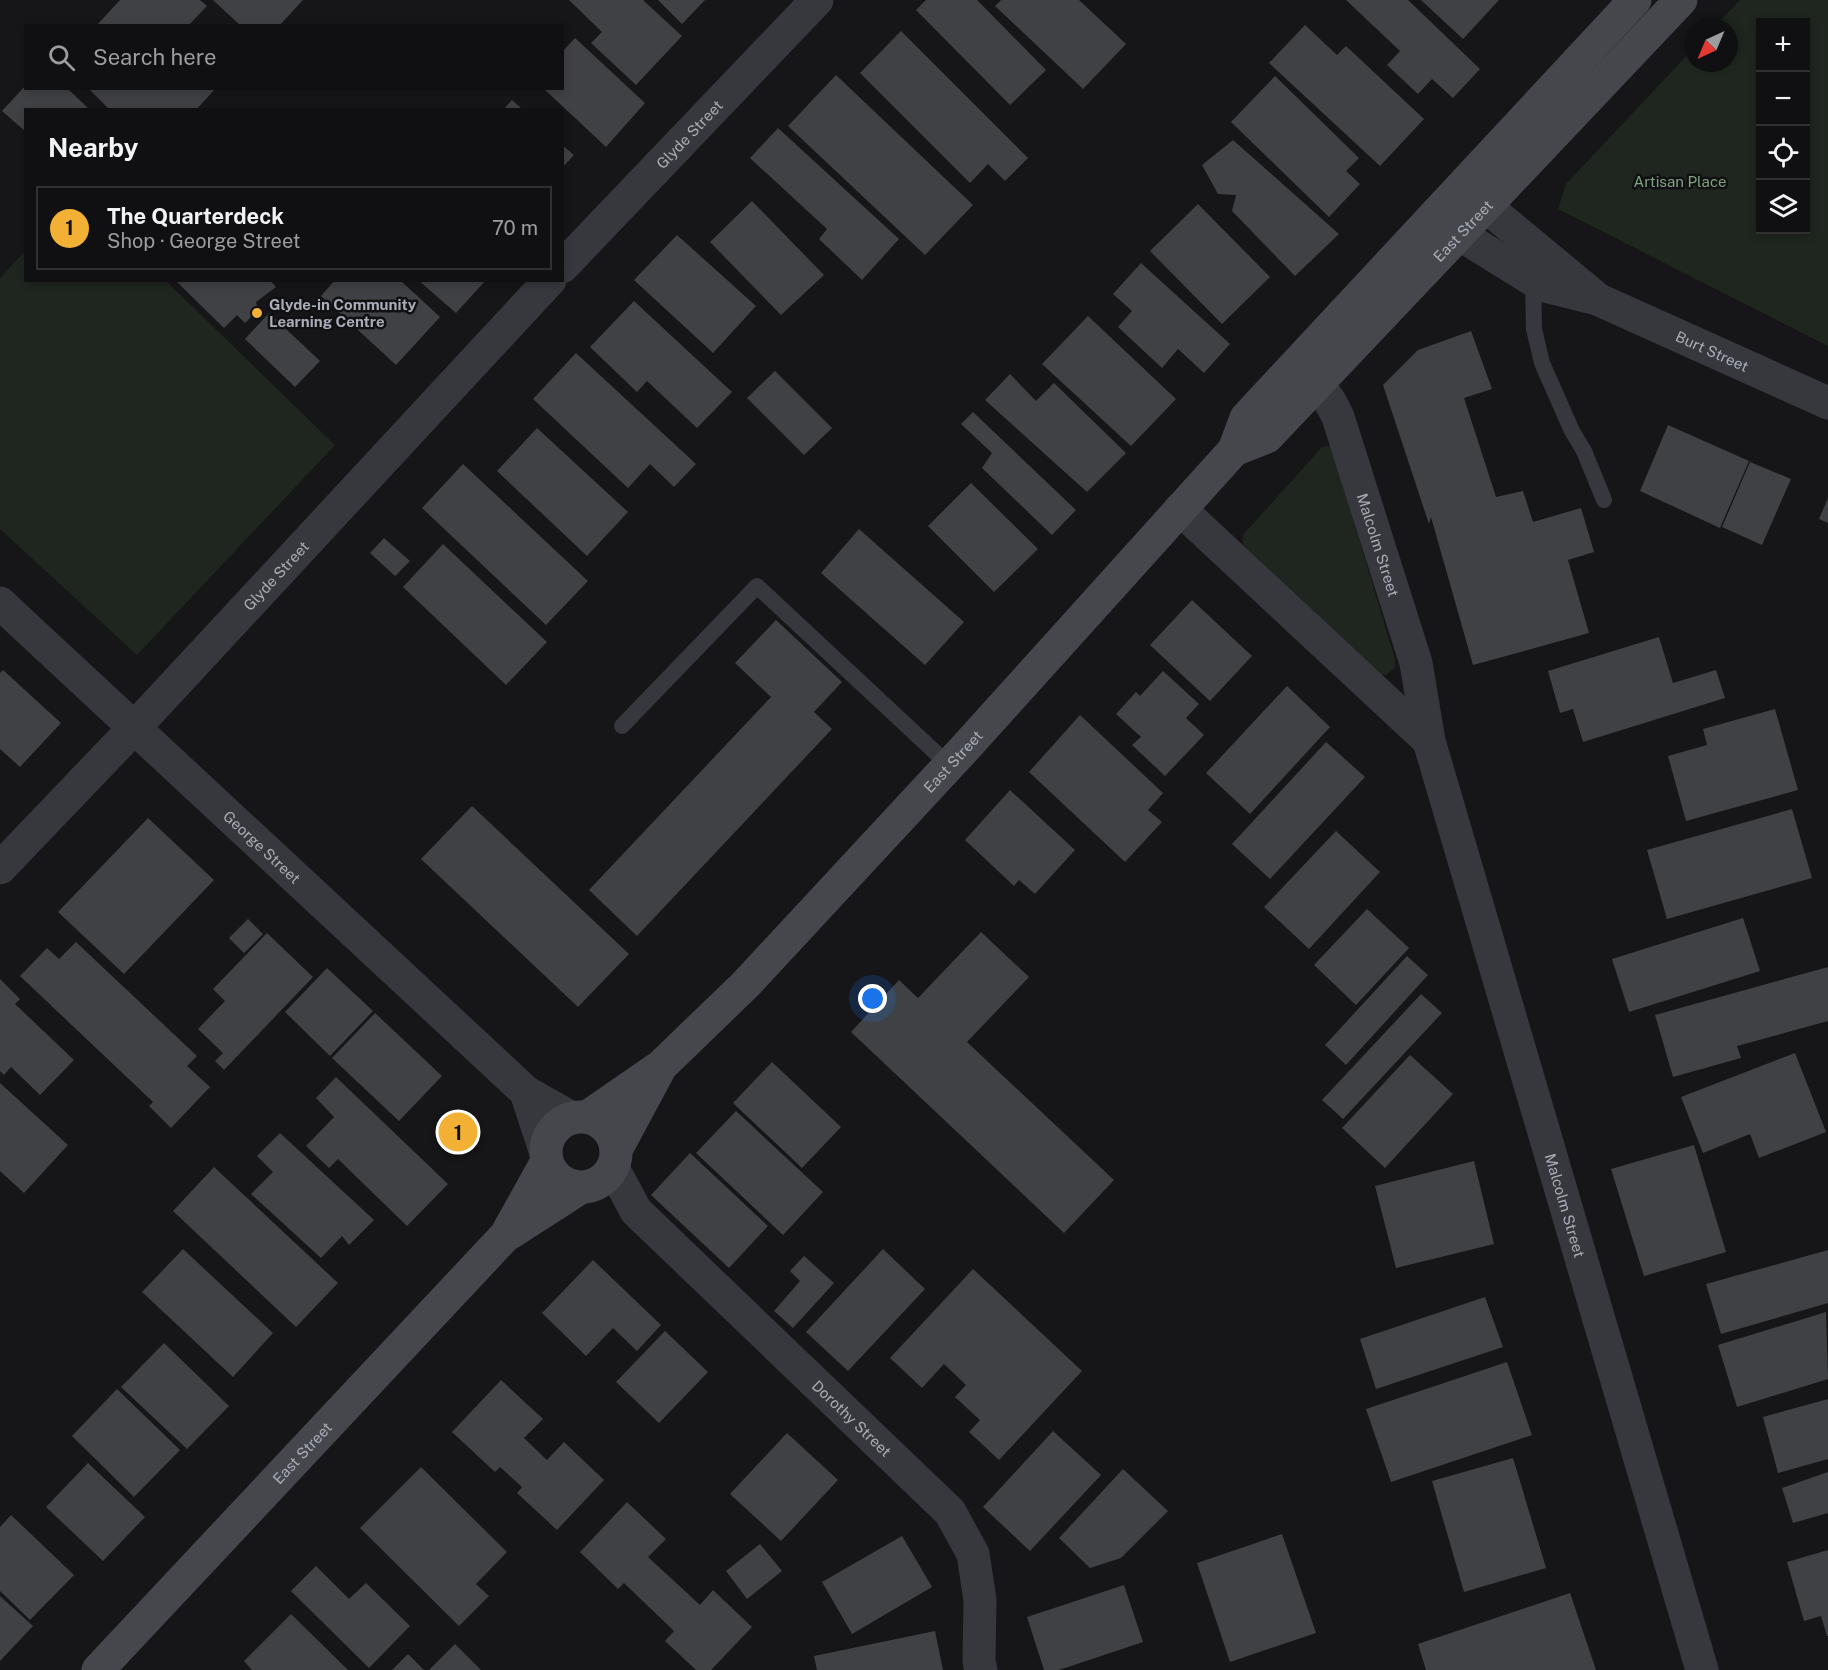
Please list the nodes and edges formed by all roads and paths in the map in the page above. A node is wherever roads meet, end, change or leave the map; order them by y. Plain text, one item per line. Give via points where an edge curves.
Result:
1 (817, 0) edge
2 (1635, 0) edge
3 (1681, 0) edge
4 (1473, 195) junction
5 (1445, 226) junction
6 (564, 265) edge
7 (1533, 280) junction
8 (548, 282) edge
9 (1598, 299) junction
10 (1307, 372) junction
11 (1828, 403) edge
12 (1604, 500) dead end
13 (1180, 509) junction
14 (0, 603) edge
15 (135, 726) junction
16 (622, 726) dead end
17 (1429, 741) junction
18 (949, 765) junction
19 (0, 868) edge
20 (661, 1066) junction
21 (526, 1092) junction
22 (580, 1118) junction
23 (546, 1157) junction
24 (599, 1173) junction
25 (506, 1235) junction
26 (98, 1670) edge
27 (981, 1670) edge
28 (1702, 1670) edge

1 - 6 street, Glyde Street
2 - 4 street, East Street
3 - 4 street, East Street
4 - 5 street, East Street
4 - 9 street, Burt Street
5 - 7 street, Burt Street
5 - 10 street, East Street
7 - 9 street, Burt Street
7 - 12 lane via 1534,329 1542,363
8 - 15 street, Glyde Street
9 - 11 street, Burt Street
10 - 13 street, East Street via 1267,437 1234,450
10 - 17 street, Malcolm Street via 1331,401 1338,417 1412,651
13 - 17 street
13 - 18 street, East Street
14 - 15 street, George Street
15 - 19 street, Glyde Street
15 - 21 street, George Street
16 - 18 lane via 757,586
17 - 28 street, Malcolm Street
18 - 20 street, East Street via 746,984
20 - 22 street, East Street
20 - 24 street, East Street
21 - 22 street, George Street
21 - 23 street, George Street
22 - 23 street via 553,1130
22 - 24 street via 608,1129
23 - 24 street via 556,1178 571,1187
23 - 25 street, East Street
24 - 25 street, East Street
24 - 27 street, Dorothy Street via 950,1512 973,1554 980,1600
25 - 26 street, East Street

